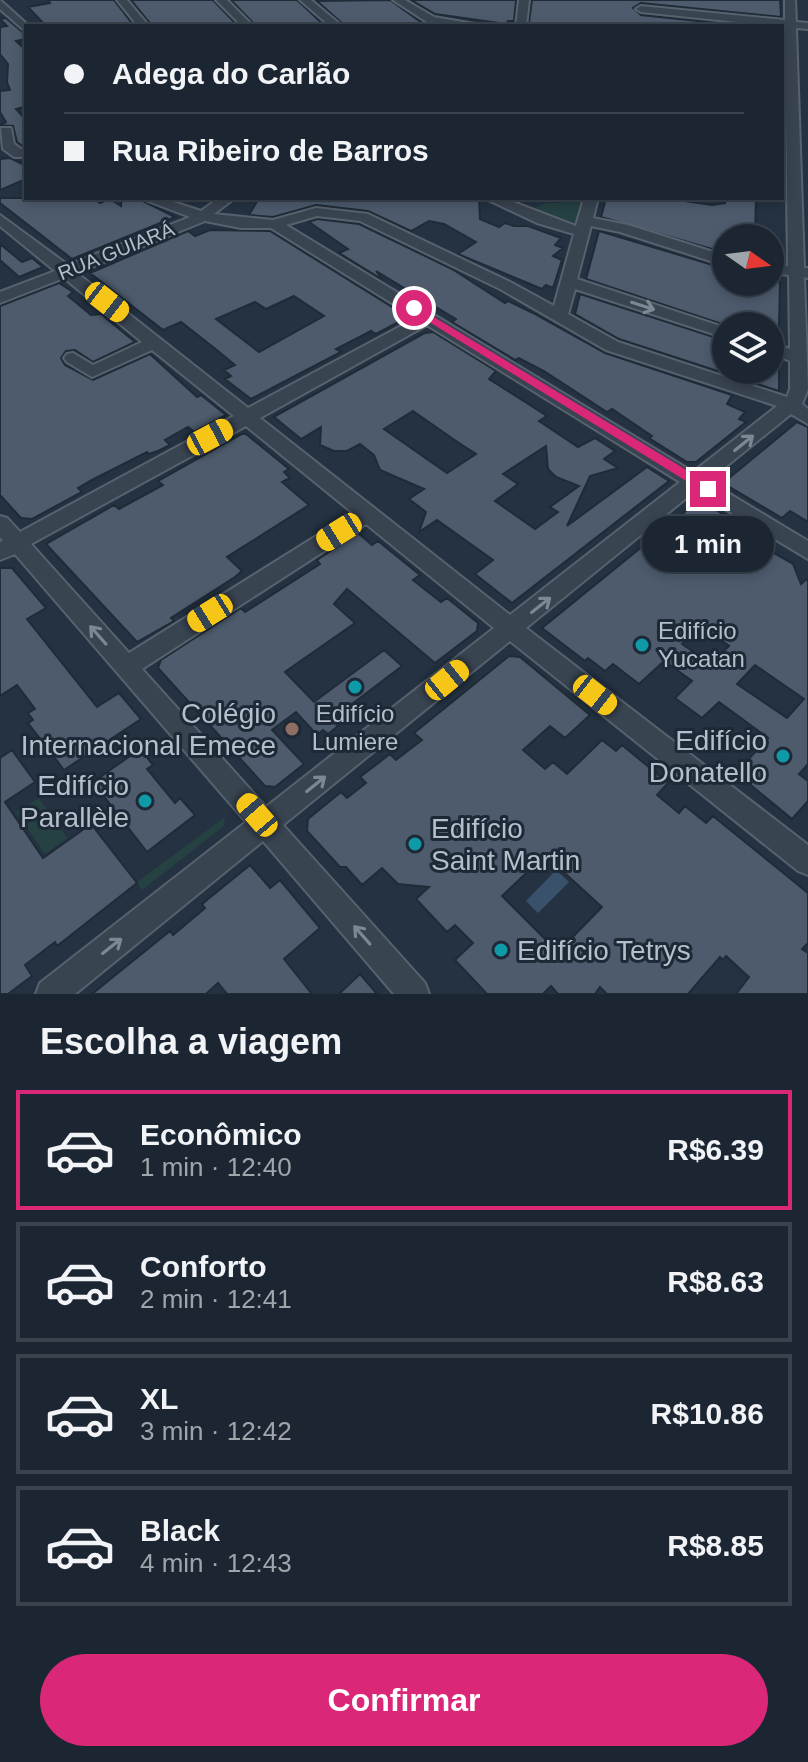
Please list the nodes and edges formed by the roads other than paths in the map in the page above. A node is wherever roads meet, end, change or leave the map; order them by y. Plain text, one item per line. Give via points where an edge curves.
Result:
1 (122, 0) edge
2 (221, 0) edge
3 (305, 0) edge
4 (398, 0) edge
5 (522, 0) edge
6 (790, 0) edge
7 (0, 3) edge
8 (642, 5) edge
9 (19, 6) dead end
10 (34, 24) edge
11 (142, 24) edge
12 (246, 24) edge
13 (335, 24) edge
14 (464, 24) edge
15 (521, 24) edge
16 (791, 24) junction
17 (808, 26) edge
18 (24, 27) edge
19 (786, 91) edge
20 (808, 93) edge
21 (6, 131) dead end
22 (23, 155) edge
23 (0, 156) edge
24 (794, 169) edge
25 (152, 200) edge
26 (225, 200) edge
27 (496, 200) edge
28 (590, 200) edge
29 (200, 218) junction
30 (0, 219) edge
31 (274, 224) junction
32 (584, 226) junction
33 (712, 257) edge
34 (66, 270) junction
35 (801, 272) edge
36 (569, 282) junction
37 (0, 298) edge
38 (560, 314) junction
39 (430, 317) junction
40 (712, 328) edge
41 (156, 342) junction
42 (784, 352) edge
43 (73, 358) dead end
44 (803, 359) edge
45 (800, 412) edge
46 (247, 417) junction
47 (696, 482) junction
48 (369, 512) junction
49 (6, 539) edge
50 (808, 551) edge
51 (511, 629) junction
52 (126, 667) junction
53 (265, 825) junction
54 (808, 862) edge
55 (51, 994) edge
56 (414, 994) edge

1 - 11 street
2 - 12 street
3 - 13 street
4 - 14 street via 431,20
5 - 15 street
6 - 16 street
7 - 18 street
8 - 16 street
9 - 10 street
16 - 17 street
16 - 19 street
19 - 20 street
19 - 24 street
21 - 22 street via 8,146
22 - 23 street
24 - 35 street
25 - 29 street
26 - 29 street, RUA GUIARÁ
27 - 32 street via 542,220
28 - 32 street
29 - 31 street
29 - 34 street, RUA GUIARÁ
30 - 34 street
31 - 38 street via 316,212 363,217
31 - 39 street
32 - 33 street via 623,228
32 - 36 street
34 - 37 street, RUA GUIARÁ
34 - 41 street
35 - 44 street
36 - 38 street
36 -> 40 street
38 - 45 street via 612,346
39 - 46 street
39 - 47 street
41 - 43 street via 92,372
41 - 46 street
42 - 44 street
44 - 45 street
47 -> 45 street
46 - 48 street
46 - 49 street
47 - 50 street
51 -> 47 street
48 - 51 street
48 - 52 street
52 -> 49 street
53 -> 51 street
51 - 54 street
52 - 53 street
55 -> 53 street
56 -> 53 street

